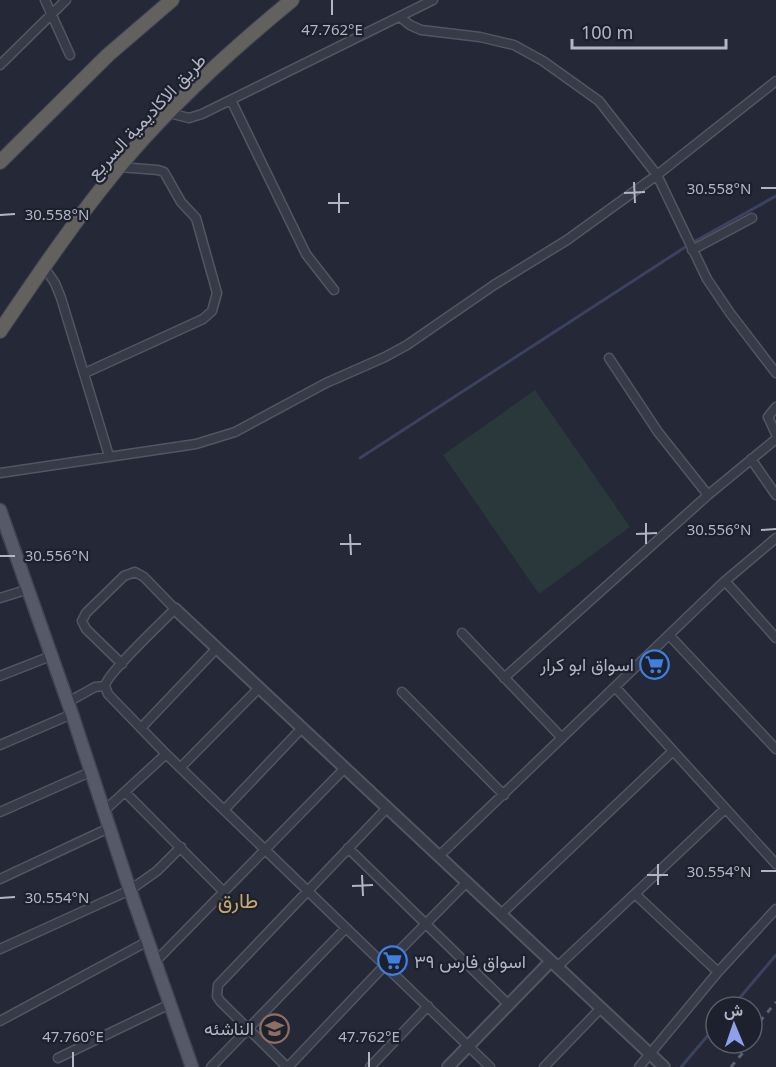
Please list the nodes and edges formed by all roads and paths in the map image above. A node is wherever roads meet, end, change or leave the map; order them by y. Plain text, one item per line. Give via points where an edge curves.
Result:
1 (45, 0) edge
2 (66, 0) edge
3 (172, 0) edge
4 (292, 0) edge
5 (434, 0) edge
6 (51, 14) junction
7 (400, 17) junction
8 (70, 55) dead end
9 (0, 65) edge
10 (776, 81) edge
11 (231, 100) junction
12 (169, 113) junction
13 (0, 162) edge
14 (119, 167) junction
15 (657, 175) junction
16 (752, 218) dead end
17 (692, 250) junction
18 (44, 267) junction
19 (334, 290) dead end
20 (0, 331) edge
21 (609, 358) dead end
22 (85, 373) junction
23 (776, 373) edge
24 (776, 406) edge
25 (776, 434) edge
26 (776, 439) edge
27 (109, 456) junction
28 (752, 459) junction
29 (0, 472) edge
30 (708, 495) junction
31 (776, 495) edge
32 (0, 510) edge
33 (776, 538) edge
34 (725, 581) junction
35 (28, 589) junction
36 (0, 598) edge
37 (175, 609) junction
38 (462, 633) dead end
39 (669, 635) junction
40 (776, 638) edge
41 (217, 648) junction
42 (51, 656) junction
43 (122, 664) junction
44 (0, 676) edge
45 (504, 678) junction
46 (105, 686) junction
47 (615, 687) junction
48 (259, 688) junction
49 (402, 692) dead end
50 (70, 708) junction
51 (141, 728) junction
52 (302, 728) junction
53 (562, 738) junction
54 (0, 745) edge
55 (776, 749) edge
56 (674, 751) junction
57 (166, 754) junction
58 (181, 767) junction
59 (345, 768) junction
60 (90, 772) junction
61 (125, 792) junction
62 (504, 795) junction
63 (387, 808) junction
64 (725, 809) junction
65 (224, 810) junction
66 (104, 811) junction
67 (0, 812) edge
68 (109, 828) junction
69 (181, 847) junction
70 (348, 848) junction
71 (266, 849) junction
72 (440, 855) junction
73 (776, 864) edge
74 (0, 879) edge
75 (467, 882) junction
76 (308, 889) junction
77 (130, 891) junction
78 (224, 892) junction
79 (635, 894) junction
80 (776, 909) edge
81 (501, 914) junction
82 (427, 924) junction
83 (346, 928) junction
84 (148, 941) junction
85 (0, 949) edge
86 (155, 962) junction
87 (385, 964) junction
88 (554, 964) junction
89 (718, 972) junction
90 (170, 1004) junction
91 (509, 1005) junction
92 (428, 1006) junction
93 (601, 1008) junction
94 (1, 1017) edge
95 (249, 1029) junction
96 (469, 1046) junction
97 (651, 1055) junction
98 (58, 1058) dead end
99 (189, 1066) edge
100 (211, 1067) edge
101 (288, 1067) edge
102 (370, 1067) edge
103 (448, 1067) edge
104 (490, 1067) edge
105 (544, 1067) edge
106 (639, 1067) edge
107 (664, 1067) edge

1 - 6 street
2 - 6 street
3 - 13 highway via 108,55
4 - 12 highway, طريق الاكاديمية السريع
5 - 7 street
6 - 8 street
6 - 9 street
7 - 11 street
7 - 15 street via 415,28 500,41 535,57 590,92
10 - 15 street
11 - 12 street via 195,117
11 - 19 street via 306,254
12 - 14 highway, طريق الاكاديمية السريع
14 - 18 highway, طريق الاكاديمية السريع
14 - 22 street via 167,174 179,199 198,221 216,300 212,311 202,319
15 - 17 street
15 - 27 street via 555,249 488,289 397,352 336,378 226,436
16 - 17 street
17 - 23 street via 730,313
18 - 20 highway, طريق الاكاديمية السريع
18 - 22 street via 58,290
21 - 30 street via 658,432
22 - 27 street
24 - 25 street via 768,417
26 - 28 street
27 - 29 street
28 - 30 street
28 - 31 street
30 - 45 street
32 - 35 main road
33 - 34 street
34 - 39 street
34 - 40 street
35 - 36 street
35 - 42 main road
37 - 41 street
37 - 43 street
37 - 43 street via 135,572 124,576 86,614 83,626
38 - 45 street
39 - 47 street
39 - 55 street
41 - 48 street
41 - 51 street
42 - 44 street
42 - 50 main road
43 - 46 street
45 - 53 street
46 - 50 street via 95,687
46 - 51 street
47 - 53 street
47 - 56 street
48 - 52 street
48 - 58 street
49 - 62 street
50 - 54 street
50 - 60 main road
51 - 57 street
52 - 59 street
52 - 65 street
53 - 62 street
56 - 64 street
56 - 81 street
57 - 58 street
57 - 61 street
58 - 65 street
59 - 63 street
59 - 71 street
60 - 66 main road
60 - 67 street
61 - 66 street
61 - 69 street
62 - 72 street
63 - 70 street
63 - 72 street
64 - 73 street
64 - 79 street
65 - 71 street
66 - 68 main road
68 - 74 street
68 - 77 main road
69 - 77 street
69 - 78 street
70 - 76 street
70 - 82 street
71 - 76 street
71 - 78 street
72 - 75 street
75 - 81 street
75 - 82 street
76 - 83 street
76 - 95 street via 218,985 220,1001
77 - 84 main road
77 - 85 street
78 - 86 street
79 - 88 street
79 - 89 street
80 - 89 street
81 - 88 street
82 - 87 street
82 - 91 street
83 - 87 street
83 - 95 street
84 - 86 main road
84 - 94 street
86 - 90 main road
87 - 92 street
87 - 101 street
88 - 91 street
88 - 93 street
89 - 97 street
90 - 98 street
90 - 99 main road
91 - 96 street
92 - 96 street
92 - 102 street
93 - 97 street
93 - 105 street
95 - 100 street
95 - 101 street
96 - 103 street
96 - 104 street
97 - 106 street
97 - 107 street

